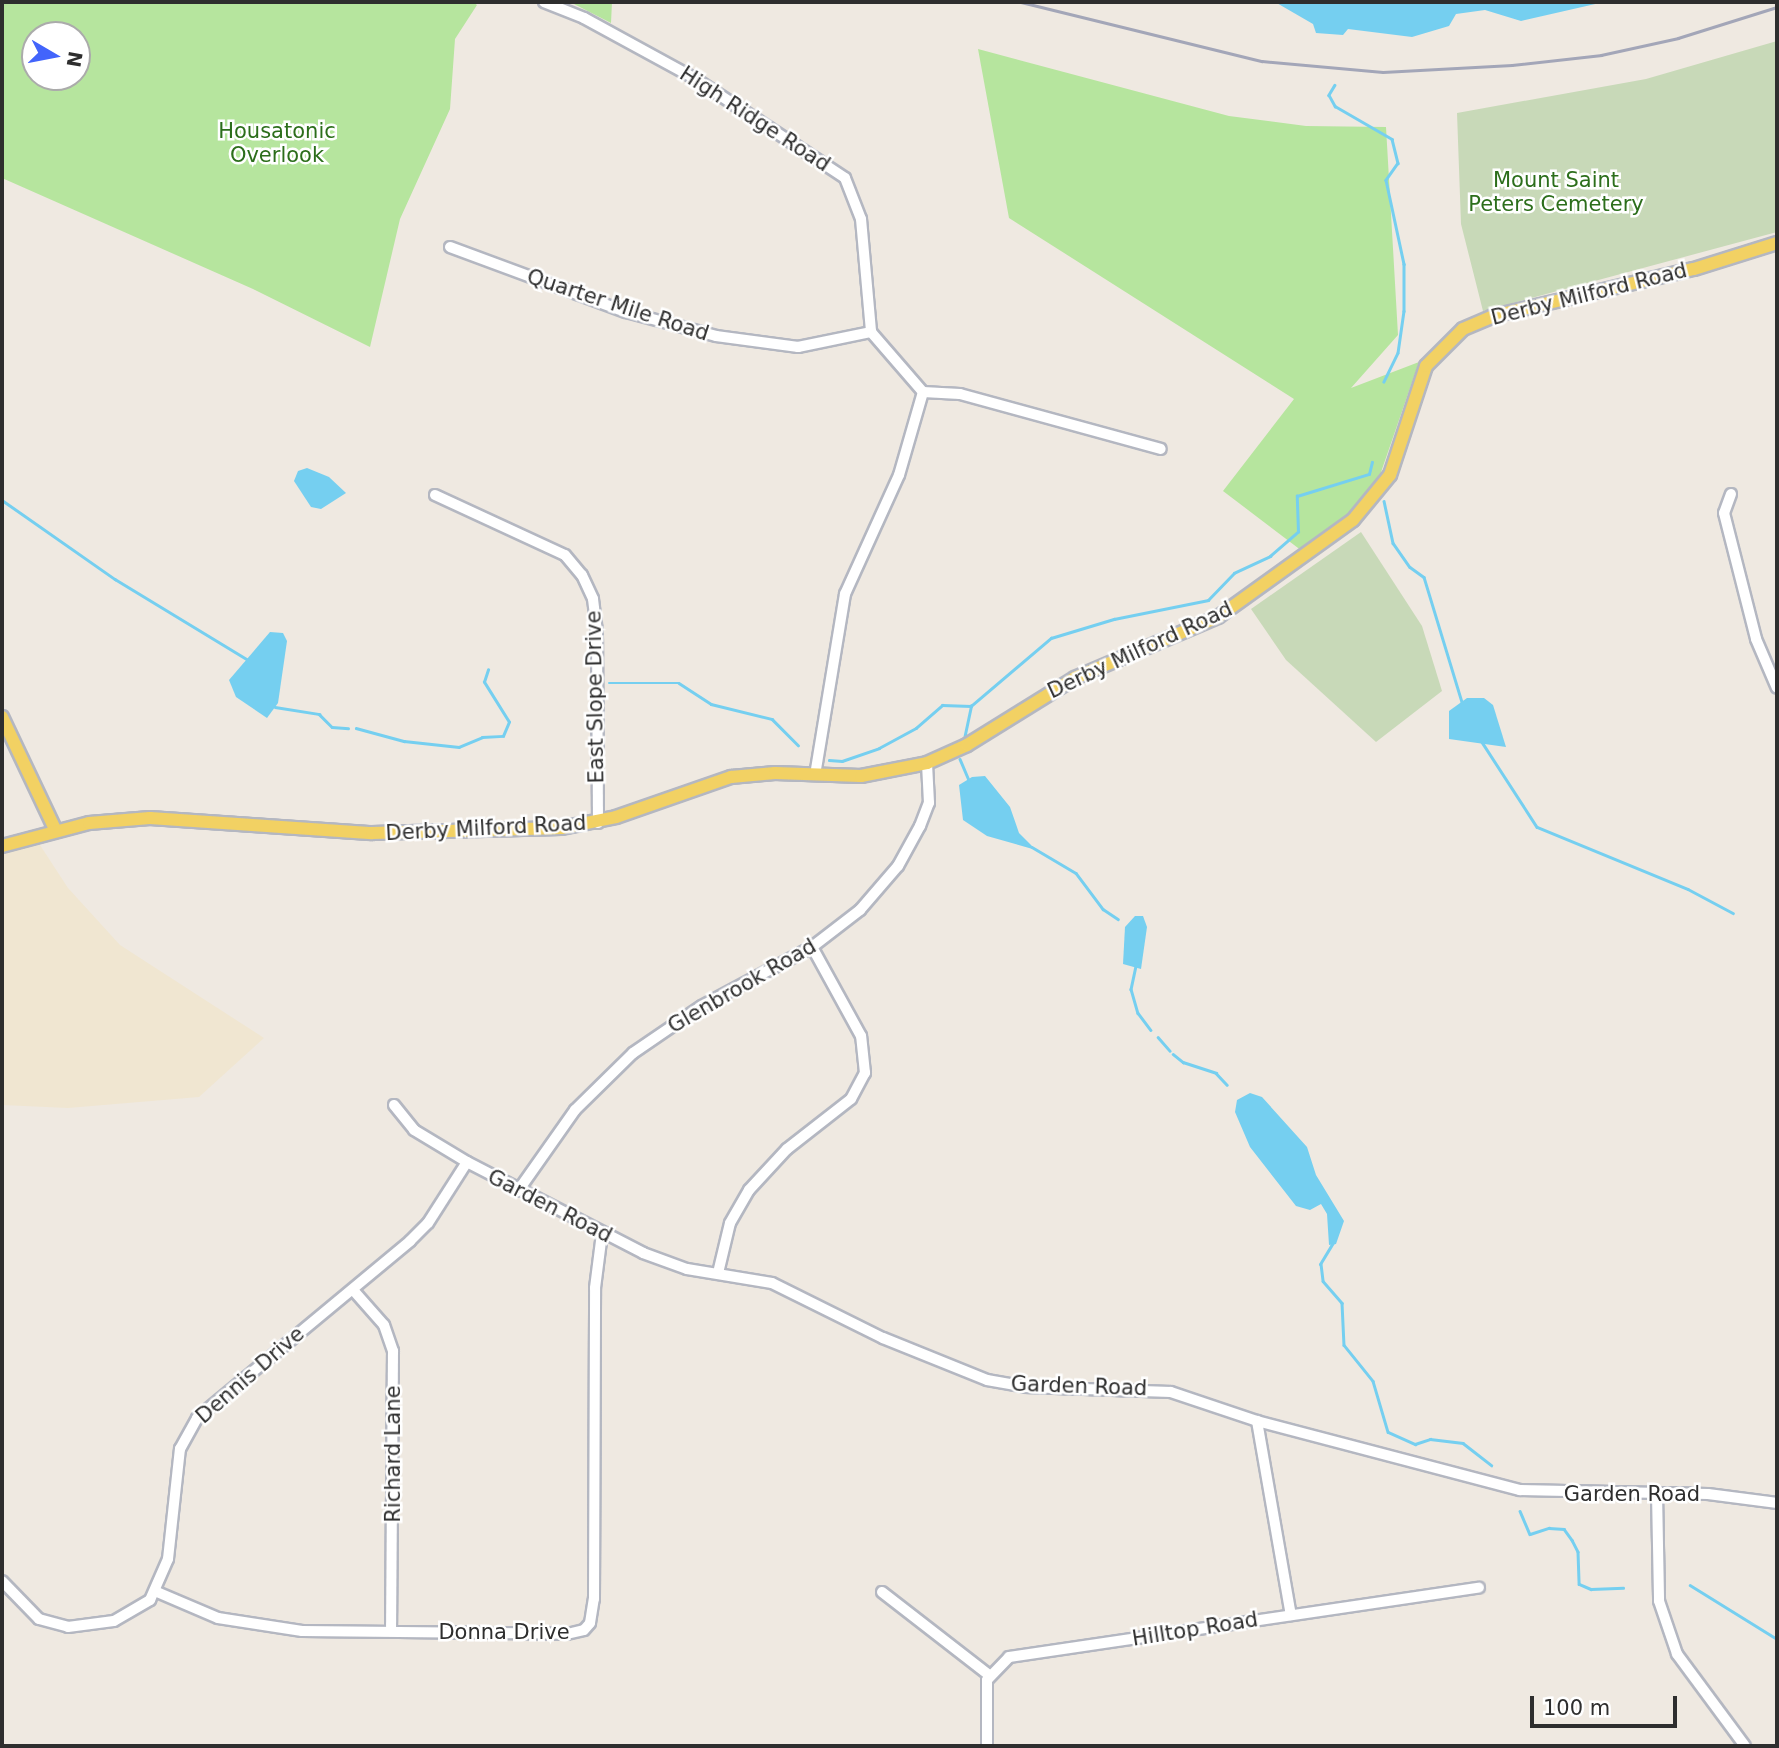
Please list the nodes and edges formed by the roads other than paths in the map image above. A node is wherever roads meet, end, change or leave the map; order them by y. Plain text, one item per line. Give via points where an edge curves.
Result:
1 (544, 2) edge
2 (1777, 243) edge
3 (450, 247) dead end
4 (871, 332) junction
5 (923, 392) junction
6 (1161, 449) dead end
7 (1731, 494) dead end
8 (435, 495) dead end
9 (1777, 688) edge
10 (2, 717) edge
11 (927, 764) junction
12 (815, 775) junction
13 (598, 823) junction
14 (57, 831) junction
15 (2, 846) edge
16 (812, 947) junction
17 (394, 1105) dead end
18 (467, 1162) junction
19 (518, 1191) junction
20 (602, 1233) junction
21 (718, 1273) junction
22 (354, 1291) junction
23 (1257, 1421) junction
24 (1657, 1493) junction
25 (1777, 1503) edge
26 (2, 1581) edge
27 (1479, 1588) dead end
28 (157, 1592) junction
29 (882, 1592) dead end
30 (1291, 1615) junction
31 (391, 1631) junction
32 (989, 1675) junction
33 (986, 1746) edge
34 (1745, 1746) edge

1 - 4 street, High Ridge Road via 584,18 694,78 845,178 861,219
2 - 11 main road, Derby Milford Road via 1694,269 1493,316 1463,329 1426,366 1390,475 1353,520 1219,617 1075,678 972,743
3 - 4 street, Quarter Mile Road via 626,312 716,336 798,346
4 - 5 street
5 - 6 street via 960,394
5 - 12 street via 899,475 845,594
7 - 9 street via 1724,513 1758,648
8 - 13 street, East Slope Drive via 565,555 582,575 593,599 597,632
10 - 14 main road
11 - 12 main road, Derby Milford Road via 861,776
11 - 16 street, Glenbrook Road via 929,803 898,866 860,910
12 - 13 main road, Derby Milford Road via 731,777
13 - 14 main road, Derby Milford Road via 540,830 372,833 150,818 106,820
14 - 15 main road, Derby Milford Road
16 - 19 street, Glenbrook Road via 702,1006 633,1053 575,1110
16 - 21 street via 861,1036 865,1073 851,1099 787,1149 749,1190 730,1223
17 - 18 street, Garden Road via 414,1130
18 - 19 street, Garden Road
18 - 22 street, Dennis Drive via 428,1223
19 - 20 street, Garden Road
20 - 21 street, Garden Road via 669,1264
20 - 31 street, Donna Drive via 596,1288 590,1623 584,1630 567,1634
21 - 23 street, Garden Road via 780,1286 925,1356 996,1382 1025,1387 1157,1389
22 - 28 street, Dennis Drive via 274,1351 198,1418 180,1449 168,1559
22 - 31 street, Richard Lane via 384,1325 393,1351
23 - 24 street, Garden Road via 1520,1490
23 - 30 street
24 - 25 street, Garden Road
24 - 34 street via 1659,1601 1677,1654
26 - 28 street via 39,1619 68,1627 114,1621
27 - 30 street, Hilltop Road
28 - 31 street, Donna Drive via 204,1614 252,1625 302,1631
29 - 32 street
30 - 32 street, Hilltop Road via 1015,1656
32 - 33 street

